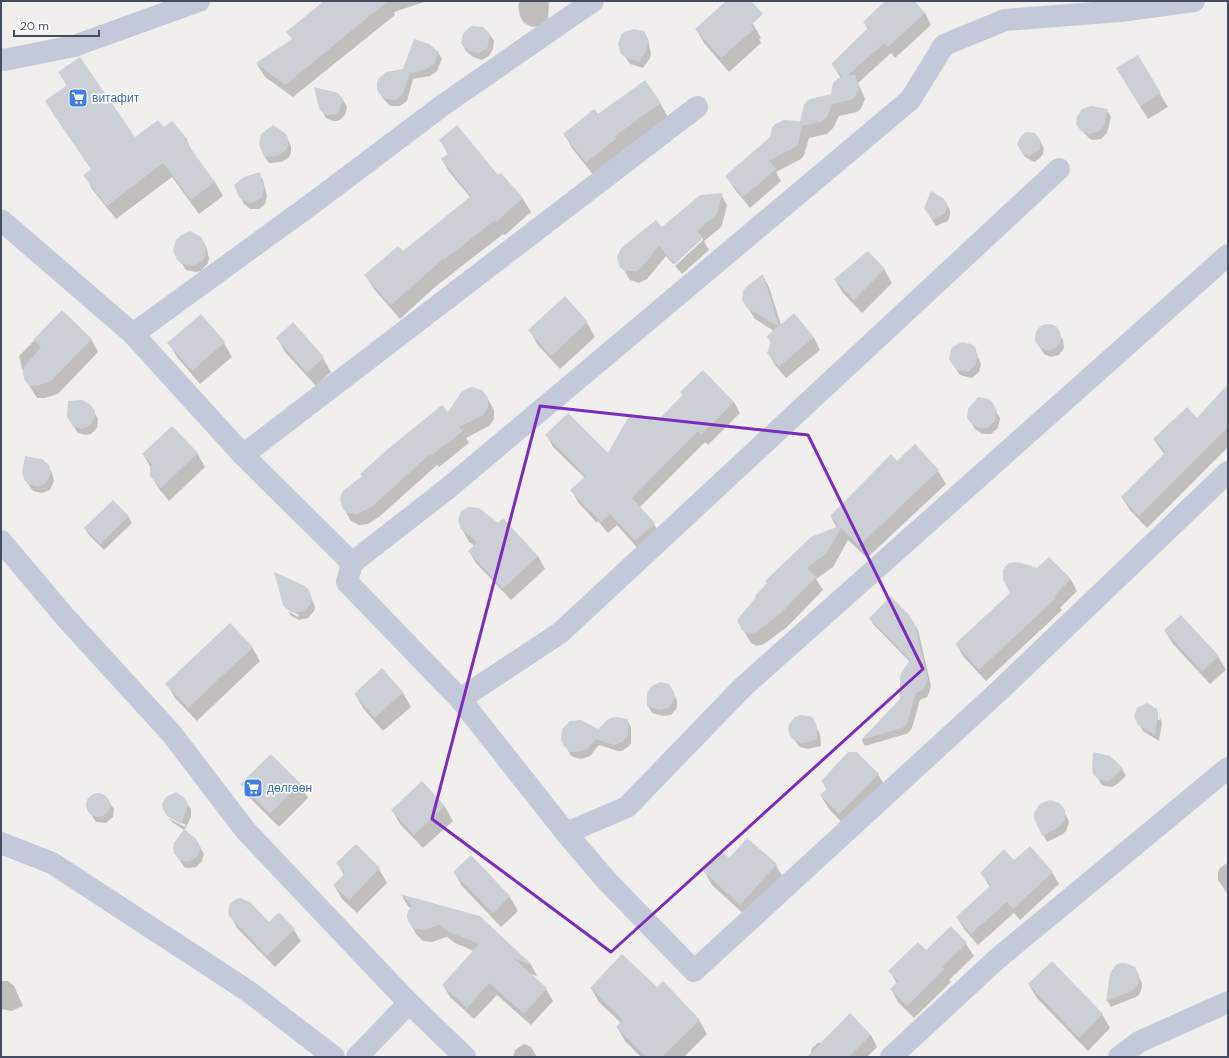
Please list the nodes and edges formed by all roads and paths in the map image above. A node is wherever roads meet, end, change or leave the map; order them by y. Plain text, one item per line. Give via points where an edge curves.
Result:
1 (199, 1) edge
2 (593, 1) edge
3 (1194, 1) edge
4 (1, 59) edge
5 (697, 107) dead end
6 (1059, 169) dead end
7 (1, 220) edge
8 (1228, 255) edge
9 (133, 334) junction
10 (242, 456) junction
11 (1228, 472) edge
12 (1, 541) edge
13 (352, 563) junction
14 (460, 699) junction
15 (1228, 768) edge
16 (566, 832) junction
17 (1, 843) edge
18 (1228, 1002) edge
19 (409, 1003) junction
20 (334, 1057) edge
21 (357, 1057) edge
22 (466, 1057) edge
23 (891, 1057) edge
24 (1119, 1057) edge

1 - 4 street via 74,46
2 - 9 street via 443,105
3 - 13 street via 1005,20 944,45 910,100 447,489
5 - 10 street
6 - 14 street via 560,633
7 - 9 street
8 - 16 street via 743,687 627,807
9 - 10 street
10 - 13 street
11 - 16 street via 1005,685 694,971 606,880
12 - 19 street via 66,618 171,733 246,831
13 - 14 street via 347,582
14 - 16 street
15 - 23 street via 997,959
17 - 20 street via 52,863 248,991
18 - 24 street via 1139,1042
19 - 21 street
19 - 22 street

